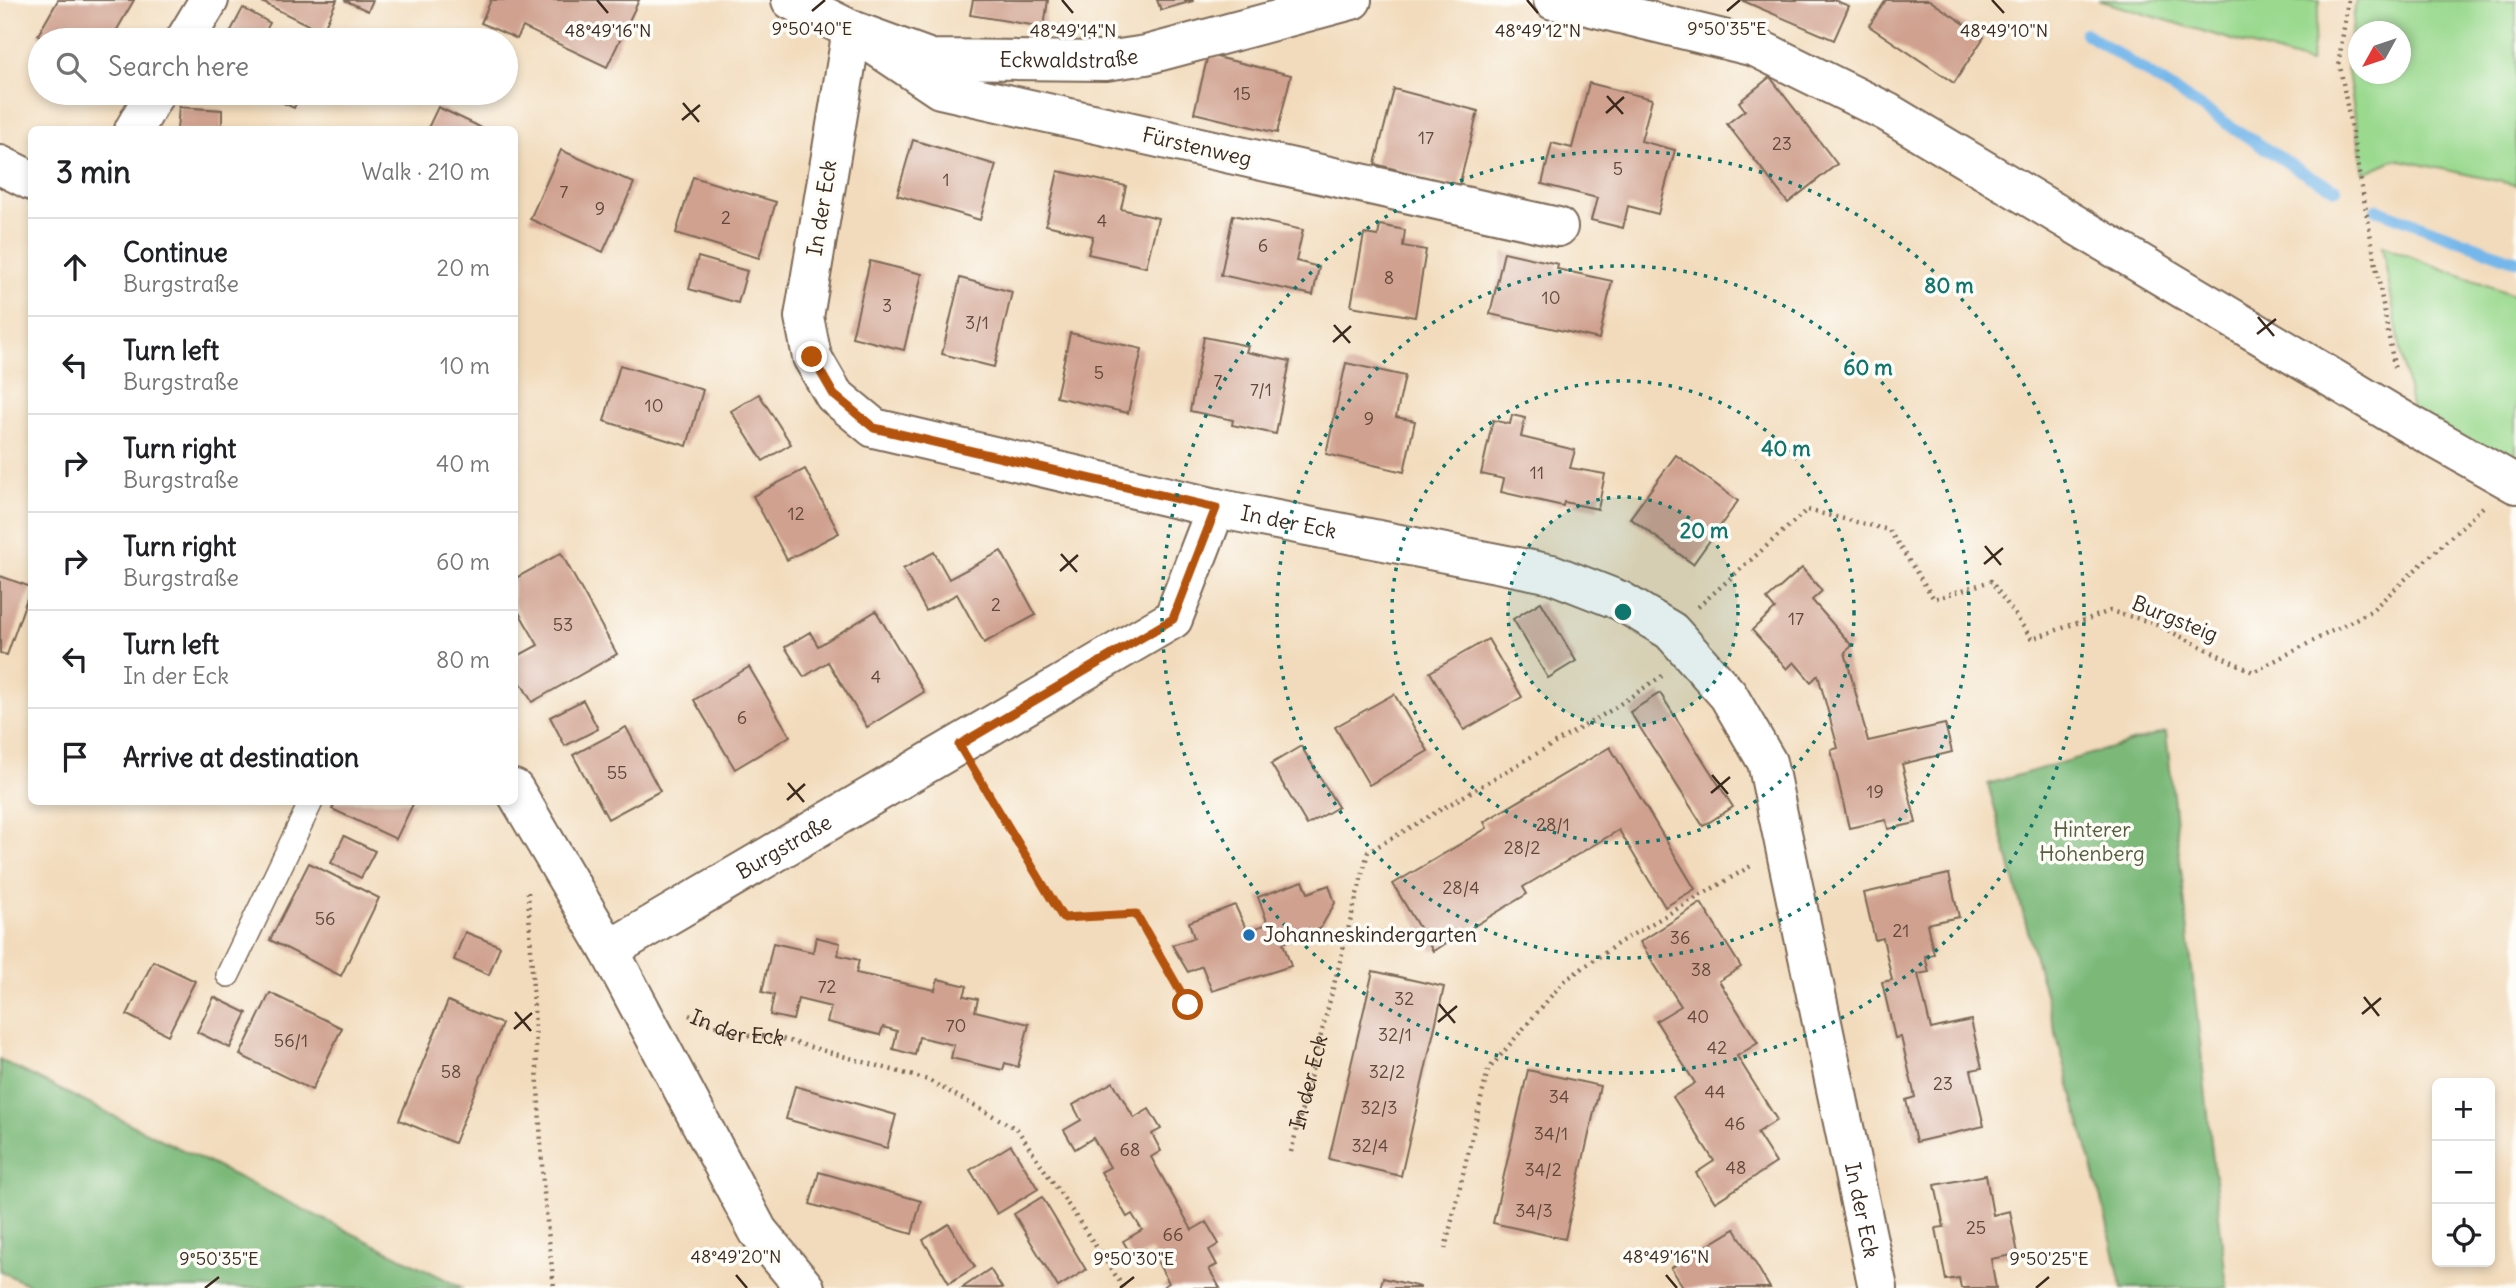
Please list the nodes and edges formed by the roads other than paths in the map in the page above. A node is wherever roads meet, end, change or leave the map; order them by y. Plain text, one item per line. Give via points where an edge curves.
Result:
1 (209, 0) edge
2 (791, 0) edge
3 (1352, 0) edge
4 (1553, 0) edge
5 (193, 28) edge
6 (852, 30) junction
7 (148, 105) edge
8 (136, 126) edge
9 (0, 165) edge
10 (28, 179) edge
11 (1558, 227) dead end
12 (2514, 482) edge
13 (1216, 508) junction
14 (518, 796) edge
15 (310, 805) edge
16 (609, 950) junction
17 (228, 975) dead end
18 (805, 1288) edge
19 (1878, 1288) edge

1 - 5 street
2 - 6 street, Eckwaldstraße
3 - 6 street, Eckwaldstraße via 1146,55 1106,61 931,59
4 - 12 street via 1755,47 1887,112
6 - 11 street, Fürstenweg via 940,89
6 - 13 street, In der Eck via 804,317 812,357 834,395 874,428
7 - 8 street
9 - 10 street
13 - 16 street, Burgstraße via 1173,619
13 - 19 street, In der Eck via 1552,574 1621,601 1681,644 1728,695 1768,762
14 - 16 street
15 - 17 lane
16 - 18 street via 758,1231

